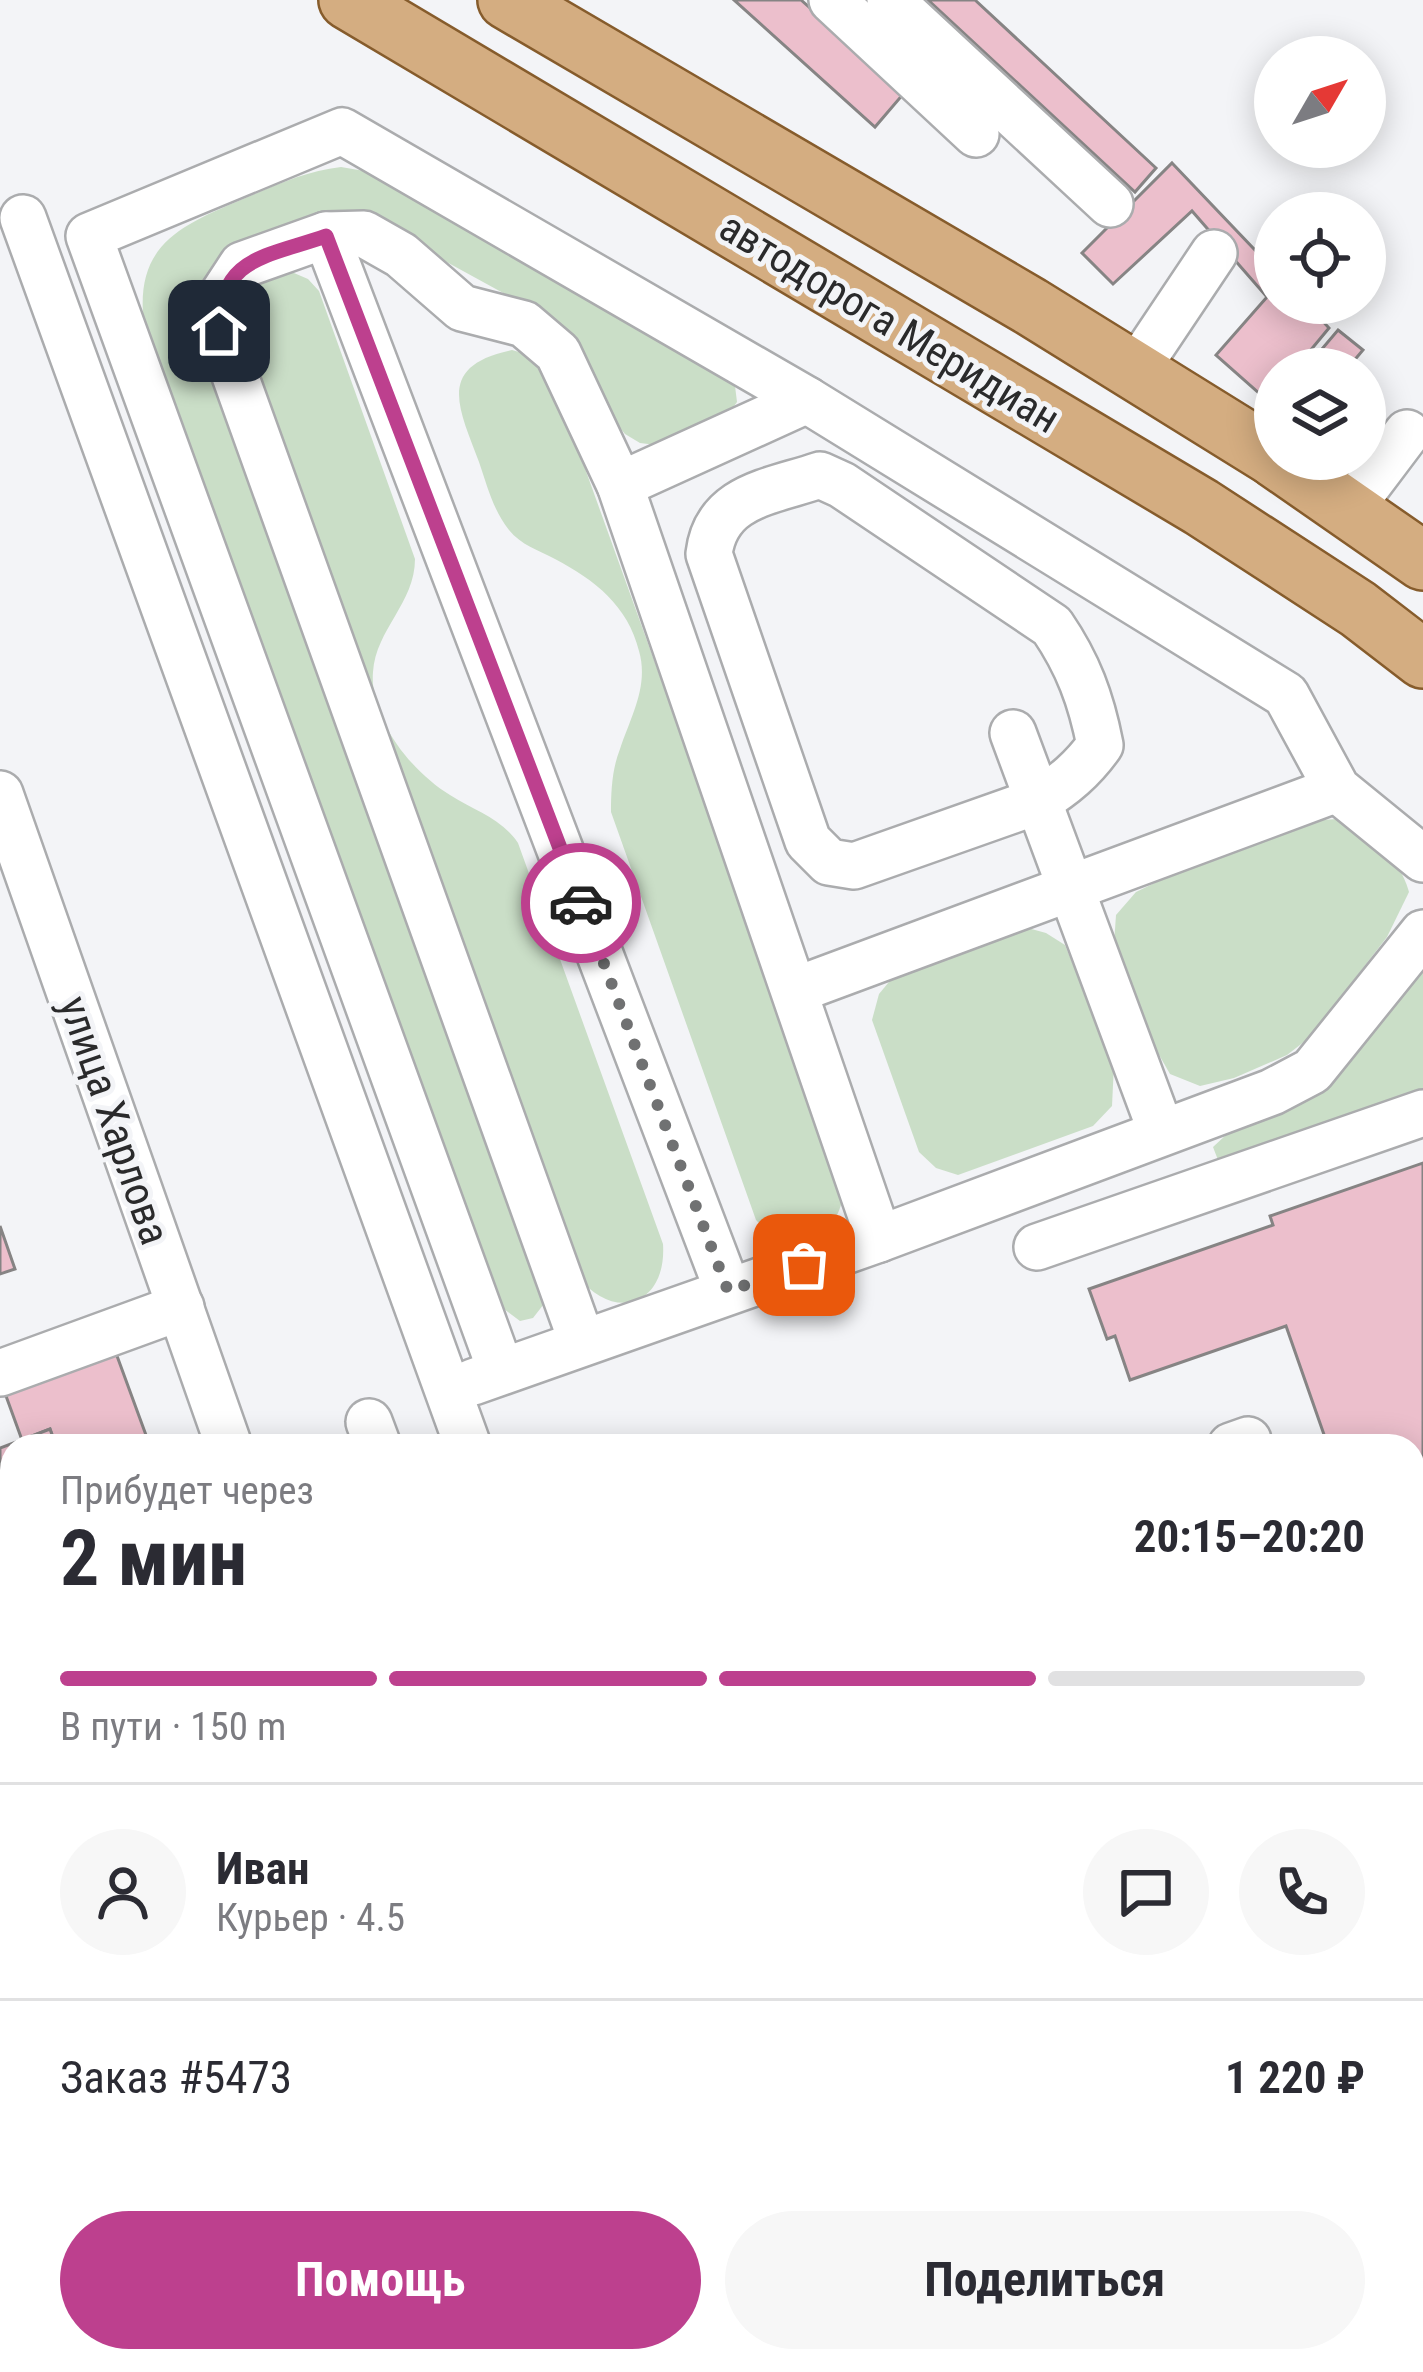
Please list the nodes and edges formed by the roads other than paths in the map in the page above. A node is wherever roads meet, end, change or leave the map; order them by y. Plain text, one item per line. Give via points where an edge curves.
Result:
1 (348, 0) edge
2 (507, 0) edge
3 (832, 0) edge
4 (890, 0) edge
5 (976, 134) dead end
6 (1110, 205) dead end
7 (23, 218) dead end
8 (326, 236) junction
9 (1214, 253) dead end
10 (1135, 371) junction
11 (807, 400) junction
12 (1407, 433) dead end
13 (1254, 446) edge
14 (1305, 480) edge
15 (620, 485) junction
16 (1349, 510) junction
17 (1423, 561) edge
18 (1423, 658) edge
19 (1013, 734) dead end
20 (1337, 789) junction
21 (0, 794) edge
22 (1038, 801) junction
23 (1423, 859) edge
24 (1070, 889) junction
25 (1423, 933) edge
26 (796, 990) junction
27 (1423, 1113) edge
28 (1161, 1131) junction
29 (879, 1240) junction
30 (1037, 1247) dead end
31 (728, 1291) junction
32 (181, 1307) junction
33 (582, 1342) junction
34 (501, 1371) junction
35 (0, 1373) edge
36 (448, 1391) junction
37 (225, 1434) edge
38 (464, 1434) edge

1 - 18 main road, автодорога Меридиан via 1201,507
2 - 10 main road, автодорога Меридиан
3 - 5 street
4 - 6 street
7 - 36 street
8 - 15 street via 364,234 462,308 524,325 558,353
8 - 31 street
8 - 33 street via 242,265 219,300 219,331
9 - 10 street
10 - 13 main road, автодорога Меридиан
11 - 15 street
11 - 20 street via 1286,695
11 - 34 street via 342,131 89,236
12 - 16 street
14 - 16 main road, автодорога Меридиан
15 - 26 street
16 - 17 main road, автодорога Меридиан
19 - 22 street
20 - 23 street
20 - 24 street
21 - 32 street, улица Харлова
22 - 22 street via 1100,745 1091,698 1052,626 820,476 723,514 709,554 808,841 829,862 854,866
22 - 24 street
24 - 26 street
24 - 28 street
25 - 28 street via 1312,1071
26 - 29 street
27 - 30 street
28 - 29 street
29 - 31 street
31 - 33 street
32 - 35 street
32 - 37 street, улица Харлова
33 - 34 street
34 - 36 street
36 - 38 street

